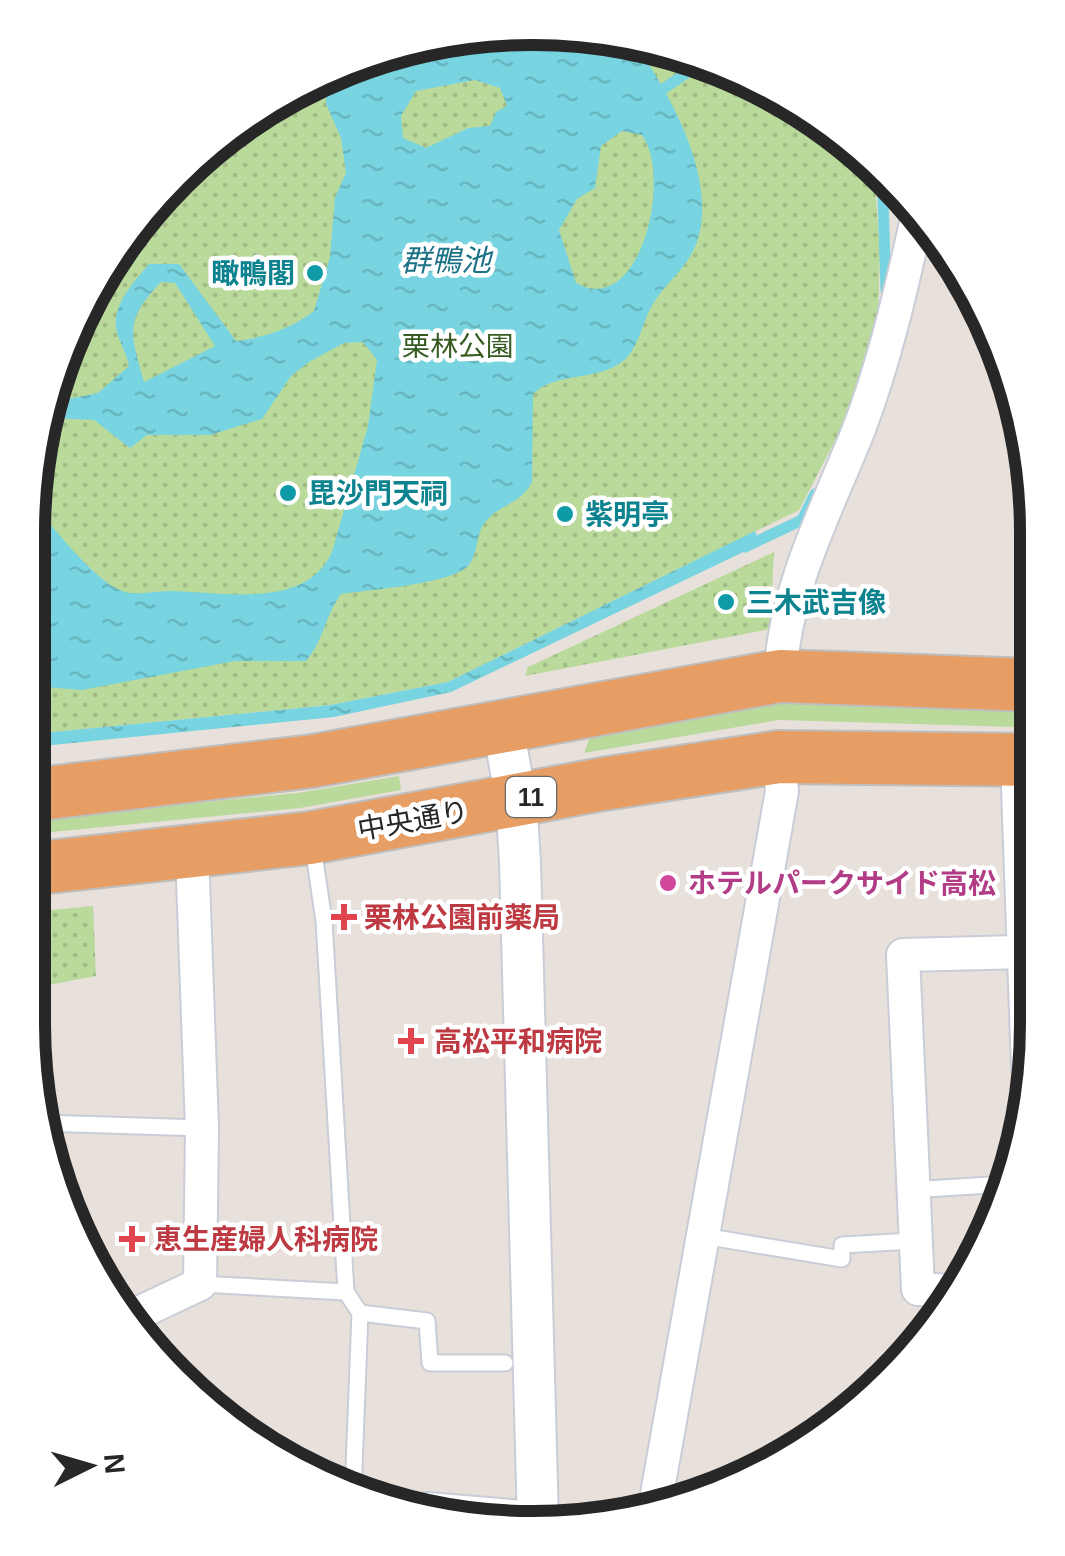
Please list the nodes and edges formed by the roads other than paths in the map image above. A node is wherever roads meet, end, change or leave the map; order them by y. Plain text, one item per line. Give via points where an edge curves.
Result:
1 (914, 230) edge
2 (780, 676) junction
3 (1020, 685) edge
4 (503, 727) junction
5 (779, 757) junction
6 (1020, 760) edge
7 (45, 793) edge
8 (516, 800) junction
9 (310, 838) junction
10 (192, 852) junction
11 (45, 867) edge
12 (1020, 952) edge
13 (55, 1123) edge
14 (202, 1128) junction
15 (992, 1185) edge
16 (910, 1190) junction
17 (702, 1236) junction
18 (913, 1240) junction
19 (200, 1284) junction
20 (940, 1291) edge
21 (346, 1292) junction
22 (140, 1312) edge
23 (360, 1312) junction
24 (506, 1362) dead end
25 (354, 1477) edge
26 (657, 1495) edge
27 (537, 1511) edge

1 - 2 street via 859,428 815,524 782,641
2 - 3 highway
2 - 4 highway
4 - 7 highway via 312,761
4 - 8 street
5 - 6 highway, 中央通り / 11
5 - 8 highway, 中央通り / 11
5 - 17 street via 782,791
8 - 9 highway, 中央通り / 11
8 - 27 street
9 - 10 highway, 中央通り / 11
9 - 21 lane via 324,921
10 - 11 highway, 中央通り / 11
10 - 14 street
12 - 16 street via 903,955
13 - 14 lane
14 - 19 street
15 - 16 lane
16 - 18 street
17 - 18 lane via 842,1259 842,1245
17 - 26 street
18 - 20 street via 918,1290
19 - 21 lane
19 - 22 street
21 - 23 lane
23 - 24 lane via 428,1320 430,1363
23 - 25 lane

